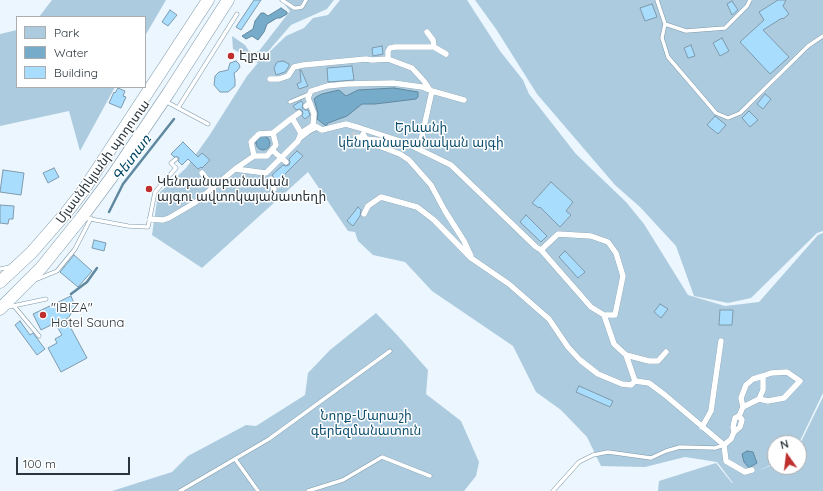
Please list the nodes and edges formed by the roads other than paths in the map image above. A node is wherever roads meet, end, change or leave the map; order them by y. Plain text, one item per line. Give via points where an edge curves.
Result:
1 (208, 0) edge
2 (228, 0) edge
3 (282, 0) edge
4 (306, 0) edge
5 (657, 0) edge
6 (750, 0) edge
7 (237, 14) dead end
8 (665, 24) junction
9 (427, 32) dead end
10 (823, 36) edge
11 (434, 47) junction
12 (446, 54) dead end
13 (388, 59) junction
14 (270, 80) dead end
15 (431, 91) junction
16 (308, 94) junction
17 (164, 100) junction
18 (464, 100) dead end
19 (290, 102) dead end
20 (178, 108) junction
21 (299, 113) dead end
22 (292, 118) junction
23 (208, 124) dead end
24 (315, 127) junction
25 (302, 132) junction
26 (273, 133) junction
27 (360, 135) tunnel mouth
28 (366, 139) junction
29 (298, 141) junction
30 (406, 143) junction
31 (419, 149) junction
32 (272, 150) junction
33 (254, 156) junction
34 (176, 159) dead end
35 (284, 160) junction
36 (235, 169) junction
37 (202, 173) dead end
38 (266, 173) junction
39 (213, 188) junction
40 (274, 189) dead end
41 (364, 214) dead end
42 (86, 218) junction
43 (150, 219) junction
44 (541, 250) junction
45 (472, 258) junction
46 (17, 266) junction
47 (0, 268) edge
48 (0, 282) edge
49 (46, 299) dead end
50 (6, 307) edge
51 (604, 315) junction
52 (38, 336) dead end
53 (721, 341) dead end
54 (390, 351) dead end
55 (666, 352) dead end
56 (626, 355) junction
57 (763, 376) junction
58 (635, 381) junction
59 (759, 399) junction
60 (743, 407) junction
61 (702, 427) junction
62 (724, 445) junction
63 (235, 459) junction
64 (752, 470) dead end
65 (430, 476) dead end
66 (181, 491) edge
67 (258, 491) edge
68 (308, 491) edge
69 (553, 491) edge

1 - 46 highway, Մյասնիկյանի պողոտա via 83,191 32,252
2 - 17 highway, Մյասնիկյանի պողոտա
3 - 4 lane via 294,8 302,7
5 - 8 lane
6 - 8 lane via 725,28 686,32
7 - 20 lane
8 - 10 lane via 662,38 668,57 716,113 728,118 740,113 808,46
9 - 11 street via 433,40
11 - 12 street
11 - 13 street via 390,48
13 - 14 street via 303,65 294,67 288,76
13 - 15 street via 412,68
15 - 16 street via 422,87 393,83 347,84 327,86
15 - 18 street
15 - 31 street
16 - 19 lane
16 - 24 street via 308,105 314,114
17 - 20 lane
17 - 42 highway, Մյասնիկյանի պողոտա
20 - 23 lane
21 - 22 street
22 - 25 street
22 - 26 street
24 - 25 street
24 - 29 lane
24 - 30 street via 322,130 346,124
25 - 29 street
26 - 32 street via 276,145
26 - 33 street via 259,134 251,142
27 - 28 street
28 - 30 street
28 - 45 street via 409,160 431,185
29 - 35 street
30 - 31 street
31 - 44 street via 451,165
32 - 33 street via 267,156
32 - 35 street
33 - 36 street
34 - 43 lane via 171,163 176,168 155,192
35 - 38 street
36 - 38 street
36 - 39 street
37 - 39 street
38 - 40 street via 272,179
39 - 43 street via 169,218
41 - 45 street via 368,206 381,198 417,207 434,220
42 - 43 lane via 148,227
42 - 50 highway, Մյասնիկյանի պողոտա
44 - 51 street via 592,307
44 - 51 street via 558,234 591,236 608,242 616,253 623,276 615,315
45 - 58 street via 509,284 549,319 580,360 598,374 622,384 631,385
46 - 47 lane
46 - 48 highway, Մյասնիկյանի պողոտա
49 - 50 lane
50 - 52 lane
51 - 56 street via 614,344
53 - 61 street via 712,411
54 - 63 lane via 287,427
55 - 56 street via 658,361
56 - 58 street
57 - 59 street via 763,390
57 - 59 street via 787,372 800,381 784,398 768,401
57 - 60 street via 753,379 746,385 741,398
58 - 61 street via 649,383
59 - 60 street
60 - 62 street via 739,416 742,420 740,427
61 - 62 street
62 - 64 street via 726,461 745,472
62 - 69 lane via 715,448 680,447 651,458 608,452 593,455 579,462
63 - 66 lane
63 - 67 lane
65 - 68 lane via 382,457 343,480

